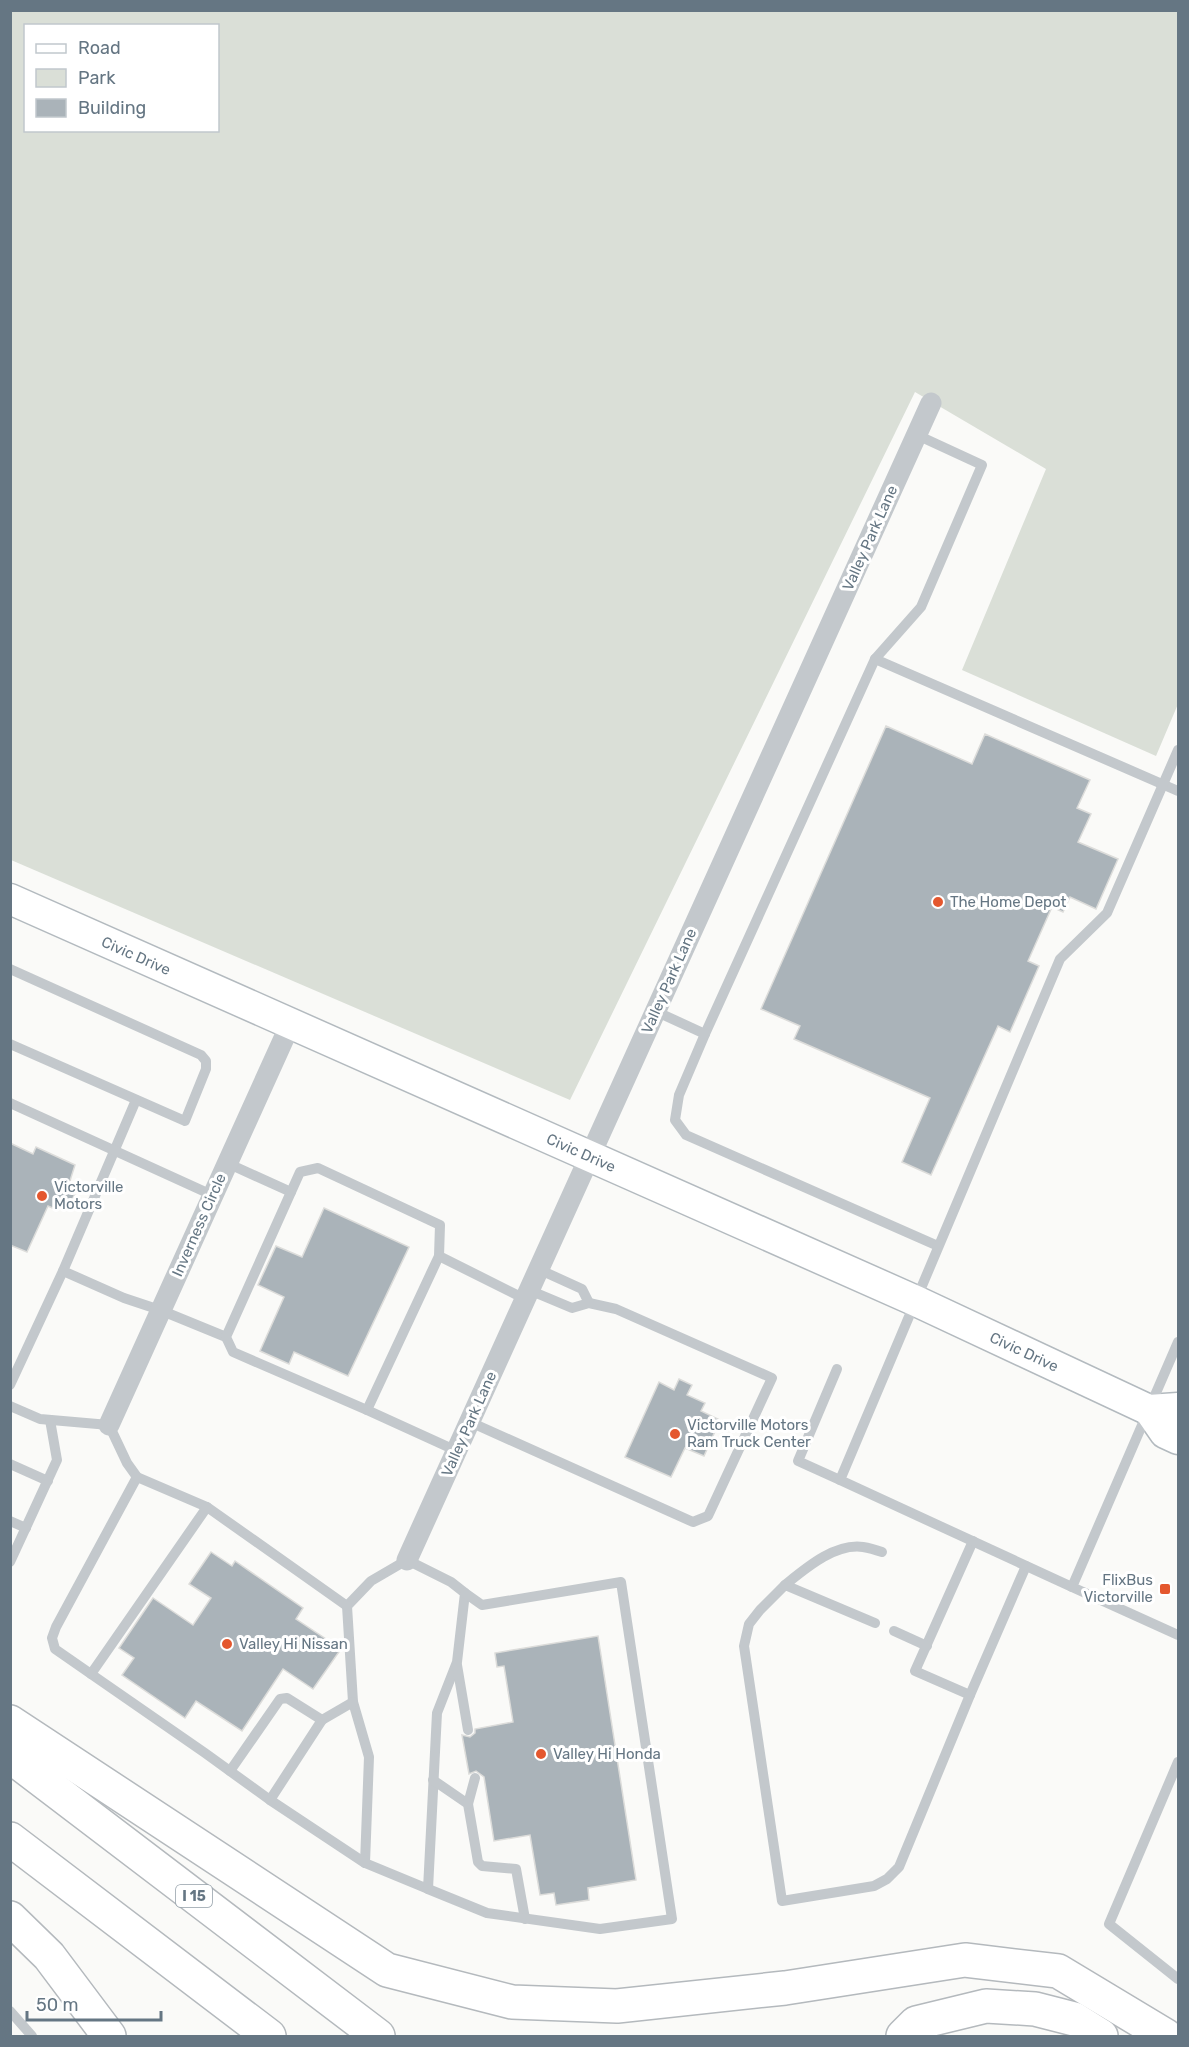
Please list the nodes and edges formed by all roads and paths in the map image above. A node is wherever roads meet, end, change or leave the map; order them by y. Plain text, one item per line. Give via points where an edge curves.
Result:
1 (931, 403) dead end
2 (916, 435) junction
3 (875, 659) junction
4 (1179, 750) edge
5 (1164, 784) junction
6 (1179, 791) edge
7 (10, 899) edge
8 (10, 969) edge
9 (655, 1011) junction
10 (290, 1024) junction
11 (705, 1034) junction
12 (10, 1044) edge
13 (136, 1100) junction
14 (10, 1103) edge
15 (116, 1151) junction
16 (590, 1156) junction
17 (227, 1163) junction
18 (291, 1192) junction
19 (212, 1195) junction
20 (938, 1246) junction
21 (439, 1256) junction
22 (538, 1269) junction
23 (63, 1271) junction
24 (527, 1295) junction
25 (916, 1301) junction
26 (588, 1303) junction
27 (160, 1310) junction
28 (226, 1336) junction
29 (1179, 1342) edge
30 (837, 1369) dead end
31 (10, 1385) edge
32 (10, 1406) edge
33 (1179, 1408) edge
34 (368, 1410) junction
35 (1149, 1410) junction
36 (50, 1420) junction
37 (470, 1422) junction
38 (108, 1425) junction
39 (1179, 1439) edge
40 (457, 1451) junction
41 (10, 1464) edge
42 (138, 1478) junction
43 (48, 1480) junction
44 (840, 1480) junction
45 (207, 1507) junction
46 (10, 1521) edge
47 (26, 1527) junction
48 (973, 1542) junction
49 (882, 1552) dead end
50 (407, 1560) junction
51 (10, 1562) edge
52 (1026, 1566) junction
53 (785, 1584) junction
54 (1072, 1587) junction
55 (465, 1593) junction
56 (347, 1606) junction
57 (875, 1623) dead end
58 (894, 1631) dead end
59 (1179, 1635) edge
60 (927, 1646) junction
61 (457, 1662) junction
62 (91, 1674) junction
63 (970, 1695) junction
64 (353, 1702) junction
65 (322, 1720) junction
66 (10, 1722) edge
67 (468, 1730) dead end
68 (10, 1755) edge
69 (1179, 1762) edge
70 (230, 1771) junction
71 (475, 1778) dead end
72 (433, 1780) junction
73 (270, 1800) junction
74 (468, 1804) junction
75 (10, 1839) edge
76 (365, 1863) junction
77 (428, 1889) junction
78 (10, 1918) edge
79 (525, 1919) junction
80 (1179, 1979) edge
81 (10, 2011) edge
82 (32, 2037) edge
83 (110, 2037) edge
84 (269, 2037) edge
85 (378, 2037) edge
86 (903, 2037) edge
87 (1101, 2037) edge
88 (1166, 2037) edge

1 - 2 street, Valley Park Lane
2 - 3 lane via 982,465 921,607
2 - 9 street, Valley Park Lane
3 - 5 lane
3 - 11 lane
4 - 5 lane
5 - 6 lane
5 - 20 lane via 1107,913 1060,959
7 - 10 street, Civic Drive
8 - 13 lane via 201,1055 206,1061 204,1077 185,1121
9 - 11 lane
9 - 16 street, Valley Park Lane
10 - 16 street, Civic Drive
10 - 17 street, Inverness Circle
11 - 20 lane via 679,1095 675,1119 686,1135
12 - 13 lane
13 - 15 lane
14 - 15 lane
15 - 19 lane
15 - 23 lane
16 - 22 street, Valley Park Lane
16 - 25 street, Civic Drive
17 - 18 lane
17 - 19 street, Inverness Circle
18 - 21 lane via 300,1172 318,1168 440,1225
18 - 28 lane
19 - 27 street, Inverness Circle
20 - 25 lane
21 - 24 lane
21 - 34 lane
22 - 24 street, Valley Park Lane
22 - 26 lane via 582,1289
23 - 27 lane
23 - 31 lane
24 - 26 lane via 572,1308
24 - 37 street, Valley Park Lane
25 - 35 street, Civic Drive
25 - 44 lane
26 - 37 lane via 616,1309 772,1378 708,1516 693,1522
27 - 28 lane
27 - 38 street, Inverness Circle
28 - 34 lane via 233,1352
29 - 35 lane
30 - 44 lane via 798,1461
32 - 36 lane
33 - 35 street, Civic Drive
34 - 40 lane
35 - 39 street, Civic Drive via 1165,1433
35 - 54 lane
36 - 38 lane
36 - 43 lane via 57,1460
37 - 40 street, Valley Park Lane
38 - 42 lane
40 - 50 street, Valley Park Lane
41 - 43 lane
42 - 45 lane
42 - 62 lane via 52,1638 55,1649
43 - 47 lane
44 - 48 lane
45 - 56 lane
45 - 62 lane
46 - 47 lane
47 - 51 lane
48 - 52 lane
48 - 60 lane
49 - 53 lane via 847,1548 809,1565
50 - 55 lane
50 - 56 lane via 371,1581
52 - 54 lane
52 - 63 lane
53 - 57 lane
53 - 63 lane via 749,1624 744,1646 782,1901 874,1886 887,1880 899,1867
54 - 59 lane
55 - 61 lane
55 - 79 lane via 482,1605 621,1582 672,1919 600,1929
56 - 64 lane
58 - 60 lane
60 - 63 lane via 915,1671
61 - 67 lane
61 - 72 lane via 437,1713
62 - 70 lane
64 - 65 lane
64 - 76 lane via 369,1757
65 - 70 lane via 287,1698 280,1699
65 - 73 lane
66 - 88 highway via 387,1970 512,2002 617,2006 785,1988 964,1960 1058,1971
68 - 85 highway, I 15
69 - 80 lane via 1109,1924
70 - 73 lane
71 - 74 lane
72 - 74 lane
72 - 77 lane
73 - 76 lane
74 - 79 lane via 478,1862 487,1868 516,1869
75 - 84 highway
76 - 77 lane
77 - 79 lane via 488,1913
78 - 83 highway via 49,1956
81 - 82 lane
86 - 87 highway via 916,2023 986,2006 1035,2009 1074,2019

